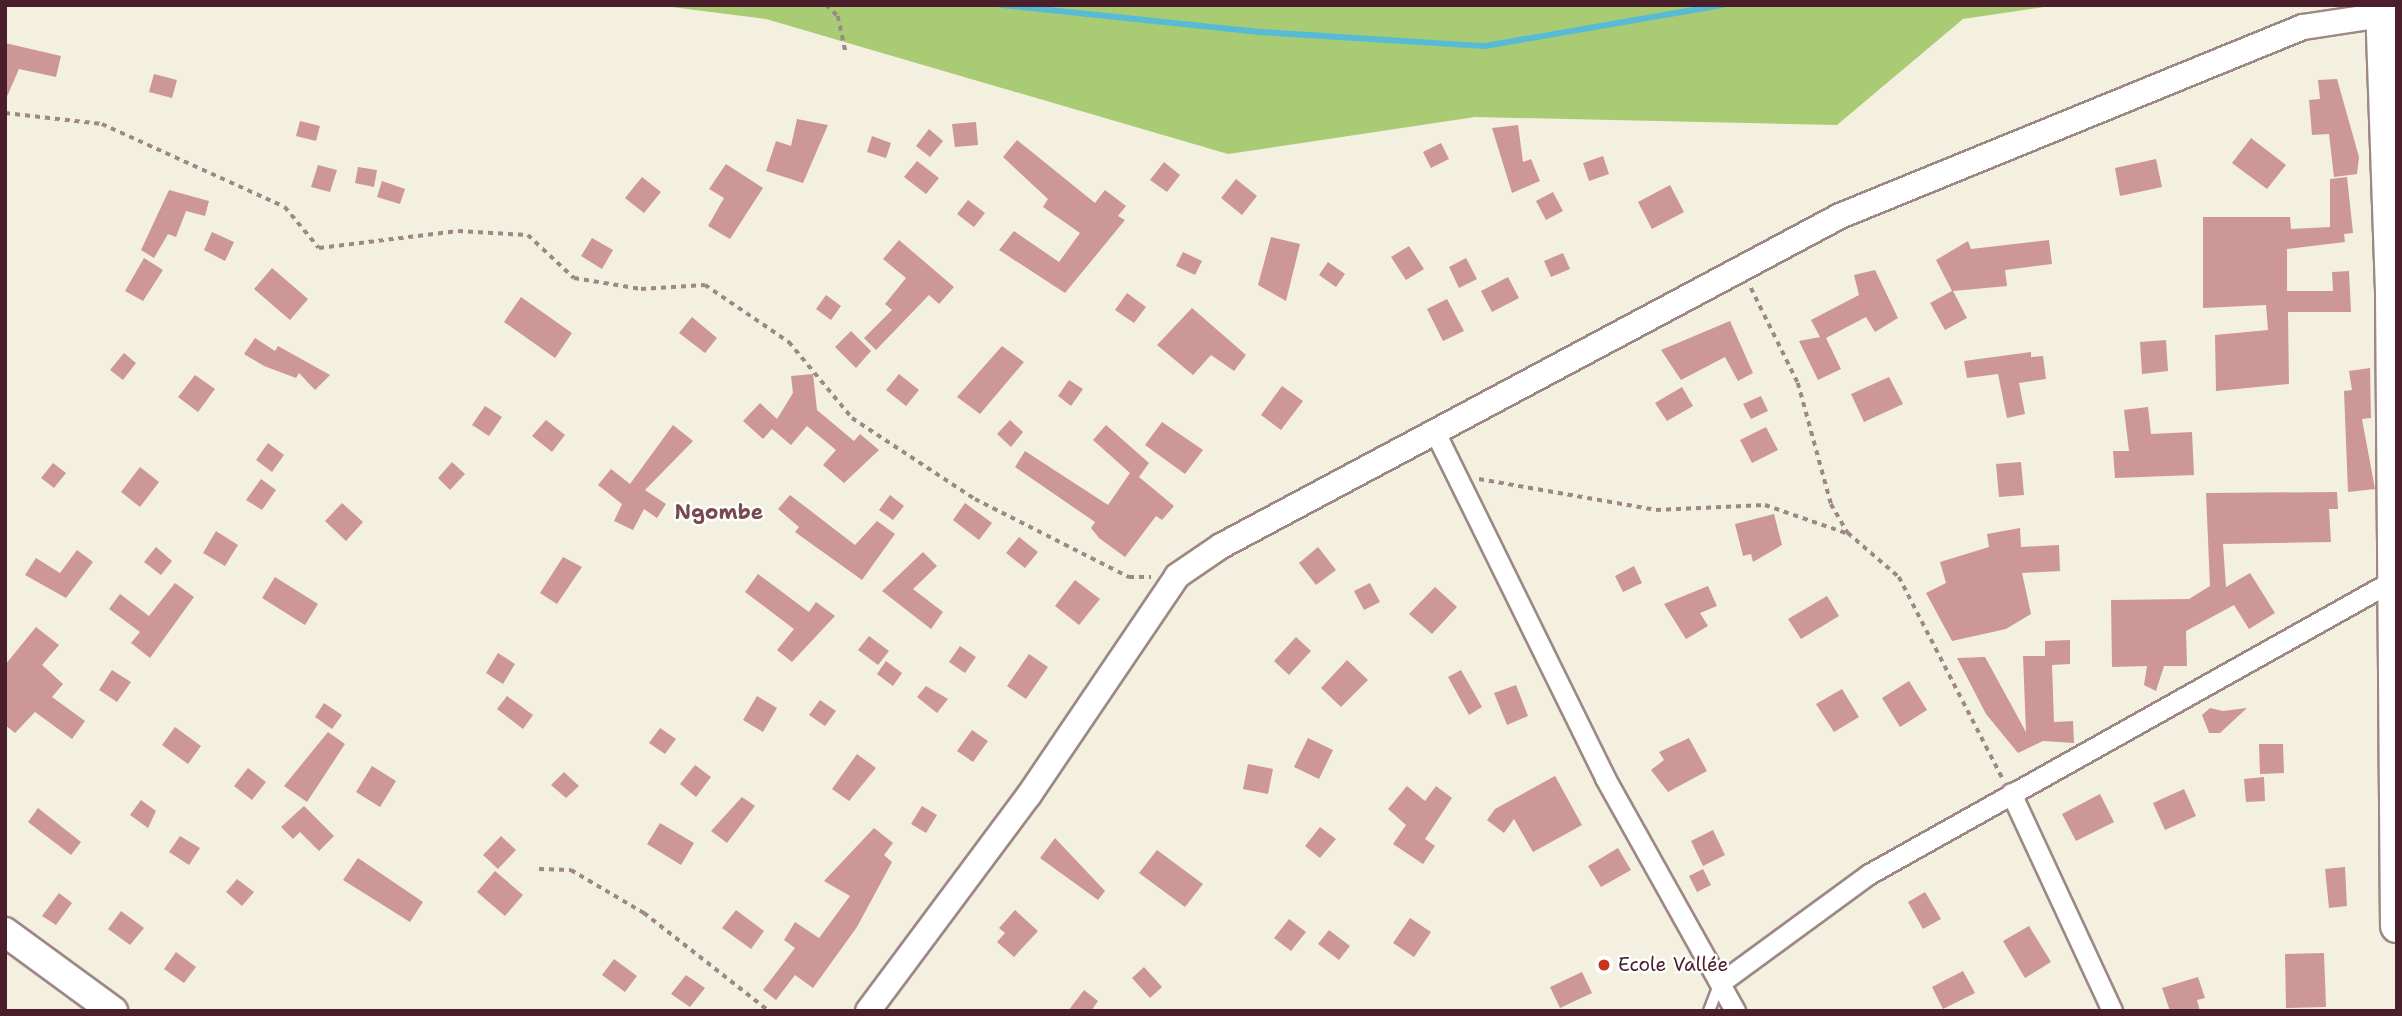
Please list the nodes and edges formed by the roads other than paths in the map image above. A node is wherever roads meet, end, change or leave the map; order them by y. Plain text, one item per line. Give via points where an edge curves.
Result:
1 (2387, 12) edge
2 (2394, 291) edge
3 (1435, 432) junction
4 (2395, 479) edge
5 (2392, 581) junction
6 (2011, 793) junction
7 (2397, 926) edge
8 (5, 932) edge
9 (1720, 984) junction
10 (113, 1011) edge
11 (868, 1011) edge
12 (1709, 1011) edge
13 (1735, 1011) edge
14 (2112, 1011) edge

1 - 2 main road
1 - 3 street via 2303,27 1840,216
2 - 4 main road
3 - 9 street via 1605,778
3 - 11 street via 1291,506 1177,576 1029,794
4 - 5 main road
5 - 6 street
5 - 7 main road
6 - 9 street via 1869,873
6 - 14 street
8 - 10 main road
9 - 12 lane
9 - 13 street

